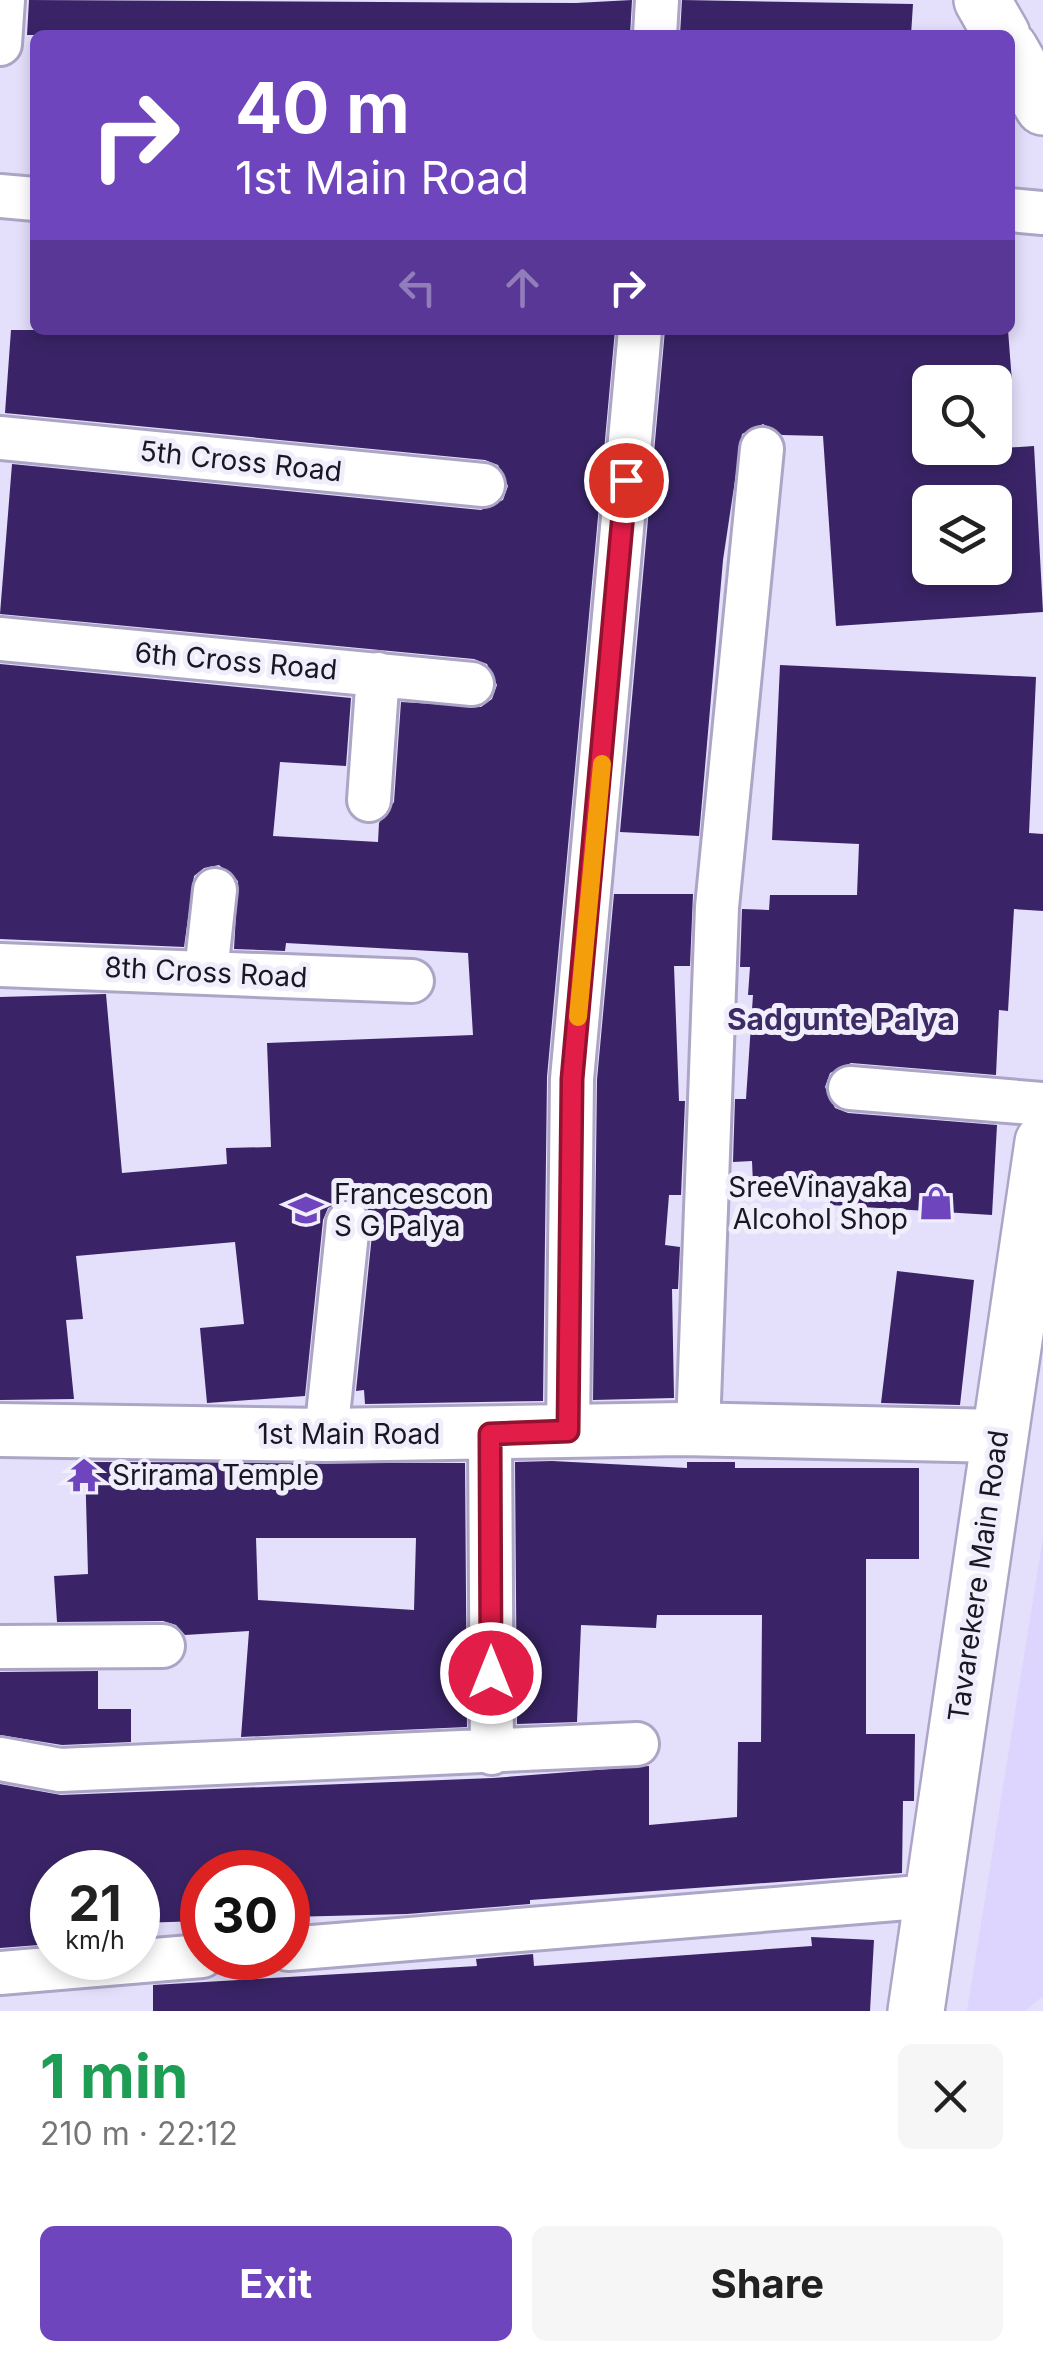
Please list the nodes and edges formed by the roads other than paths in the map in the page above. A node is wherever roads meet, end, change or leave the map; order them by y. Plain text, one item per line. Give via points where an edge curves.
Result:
1 (3, 0) edge
2 (656, 0) edge
3 (982, 0) edge
4 (655, 30) edge
5 (999, 30) edge
6 (0, 44) edge
7 (1015, 58) edge
8 (1043, 107) edge
9 (0, 196) edge
10 (30, 199) edge
11 (1015, 210) edge
12 (1043, 213) edge
13 (640, 335) edge
14 (0, 438) edge
15 (762, 448) dead end
16 (483, 485) dead end
17 (0, 639) edge
18 (378, 674) junction
19 (472, 684) dead end
20 (369, 800) dead end
21 (215, 890) dead end
22 (0, 965) edge
23 (206, 972) junction
24 (412, 981) dead end
25 (850, 1088) dead end
26 (1043, 1104) edge
27 (1043, 1142) edge
28 (348, 1223) dead end
29 (1032, 1291) edge
30 (698, 1429) junction
31 (0, 1430) edge
32 (568, 1431) junction
33 (490, 1434) junction
34 (326, 1435) junction
35 (999, 1436) junction
36 (0, 1646) edge
37 (163, 1646) dead end
38 (637, 1744) dead end
39 (492, 1753) junction
40 (0, 1759) edge
41 (932, 1896) junction
42 (310, 1947) edge
43 (180, 1958) edge
44 (0, 1973) edge
45 (916, 2011) edge

1 - 6 street
2 - 4 street
3 - 5 main road
7 - 8 main road
9 - 10 street
11 - 12 street
13 - 32 street via 572,1079
14 - 16 street, 5th Cross Road
15 - 30 street via 717,907
17 - 18 street, 6th Cross Road
18 - 19 street, 6th Cross Road
18 - 20 street
21 - 23 street
22 - 23 street, 8th Cross Road
23 - 24 street, 8th Cross Road
25 - 26 street
27 - 29 main road, Tavarekere Main Road
28 - 34 street
29 - 35 main road, Tavarekere Main Road
30 - 32 street, 1st Main Road
30 - 35 street, 1st Main Road
31 - 34 street, 1st Main Road
32 - 33 street, 1st Main Road
33 - 34 street, 1st Main Road
33 - 39 street
35 - 41 main road, Tavarekere Main Road
36 - 37 street
38 - 39 street
39 - 40 street via 60,1770
41 - 42 street
41 - 45 main road, Tavarekere Main Road
43 - 44 street

